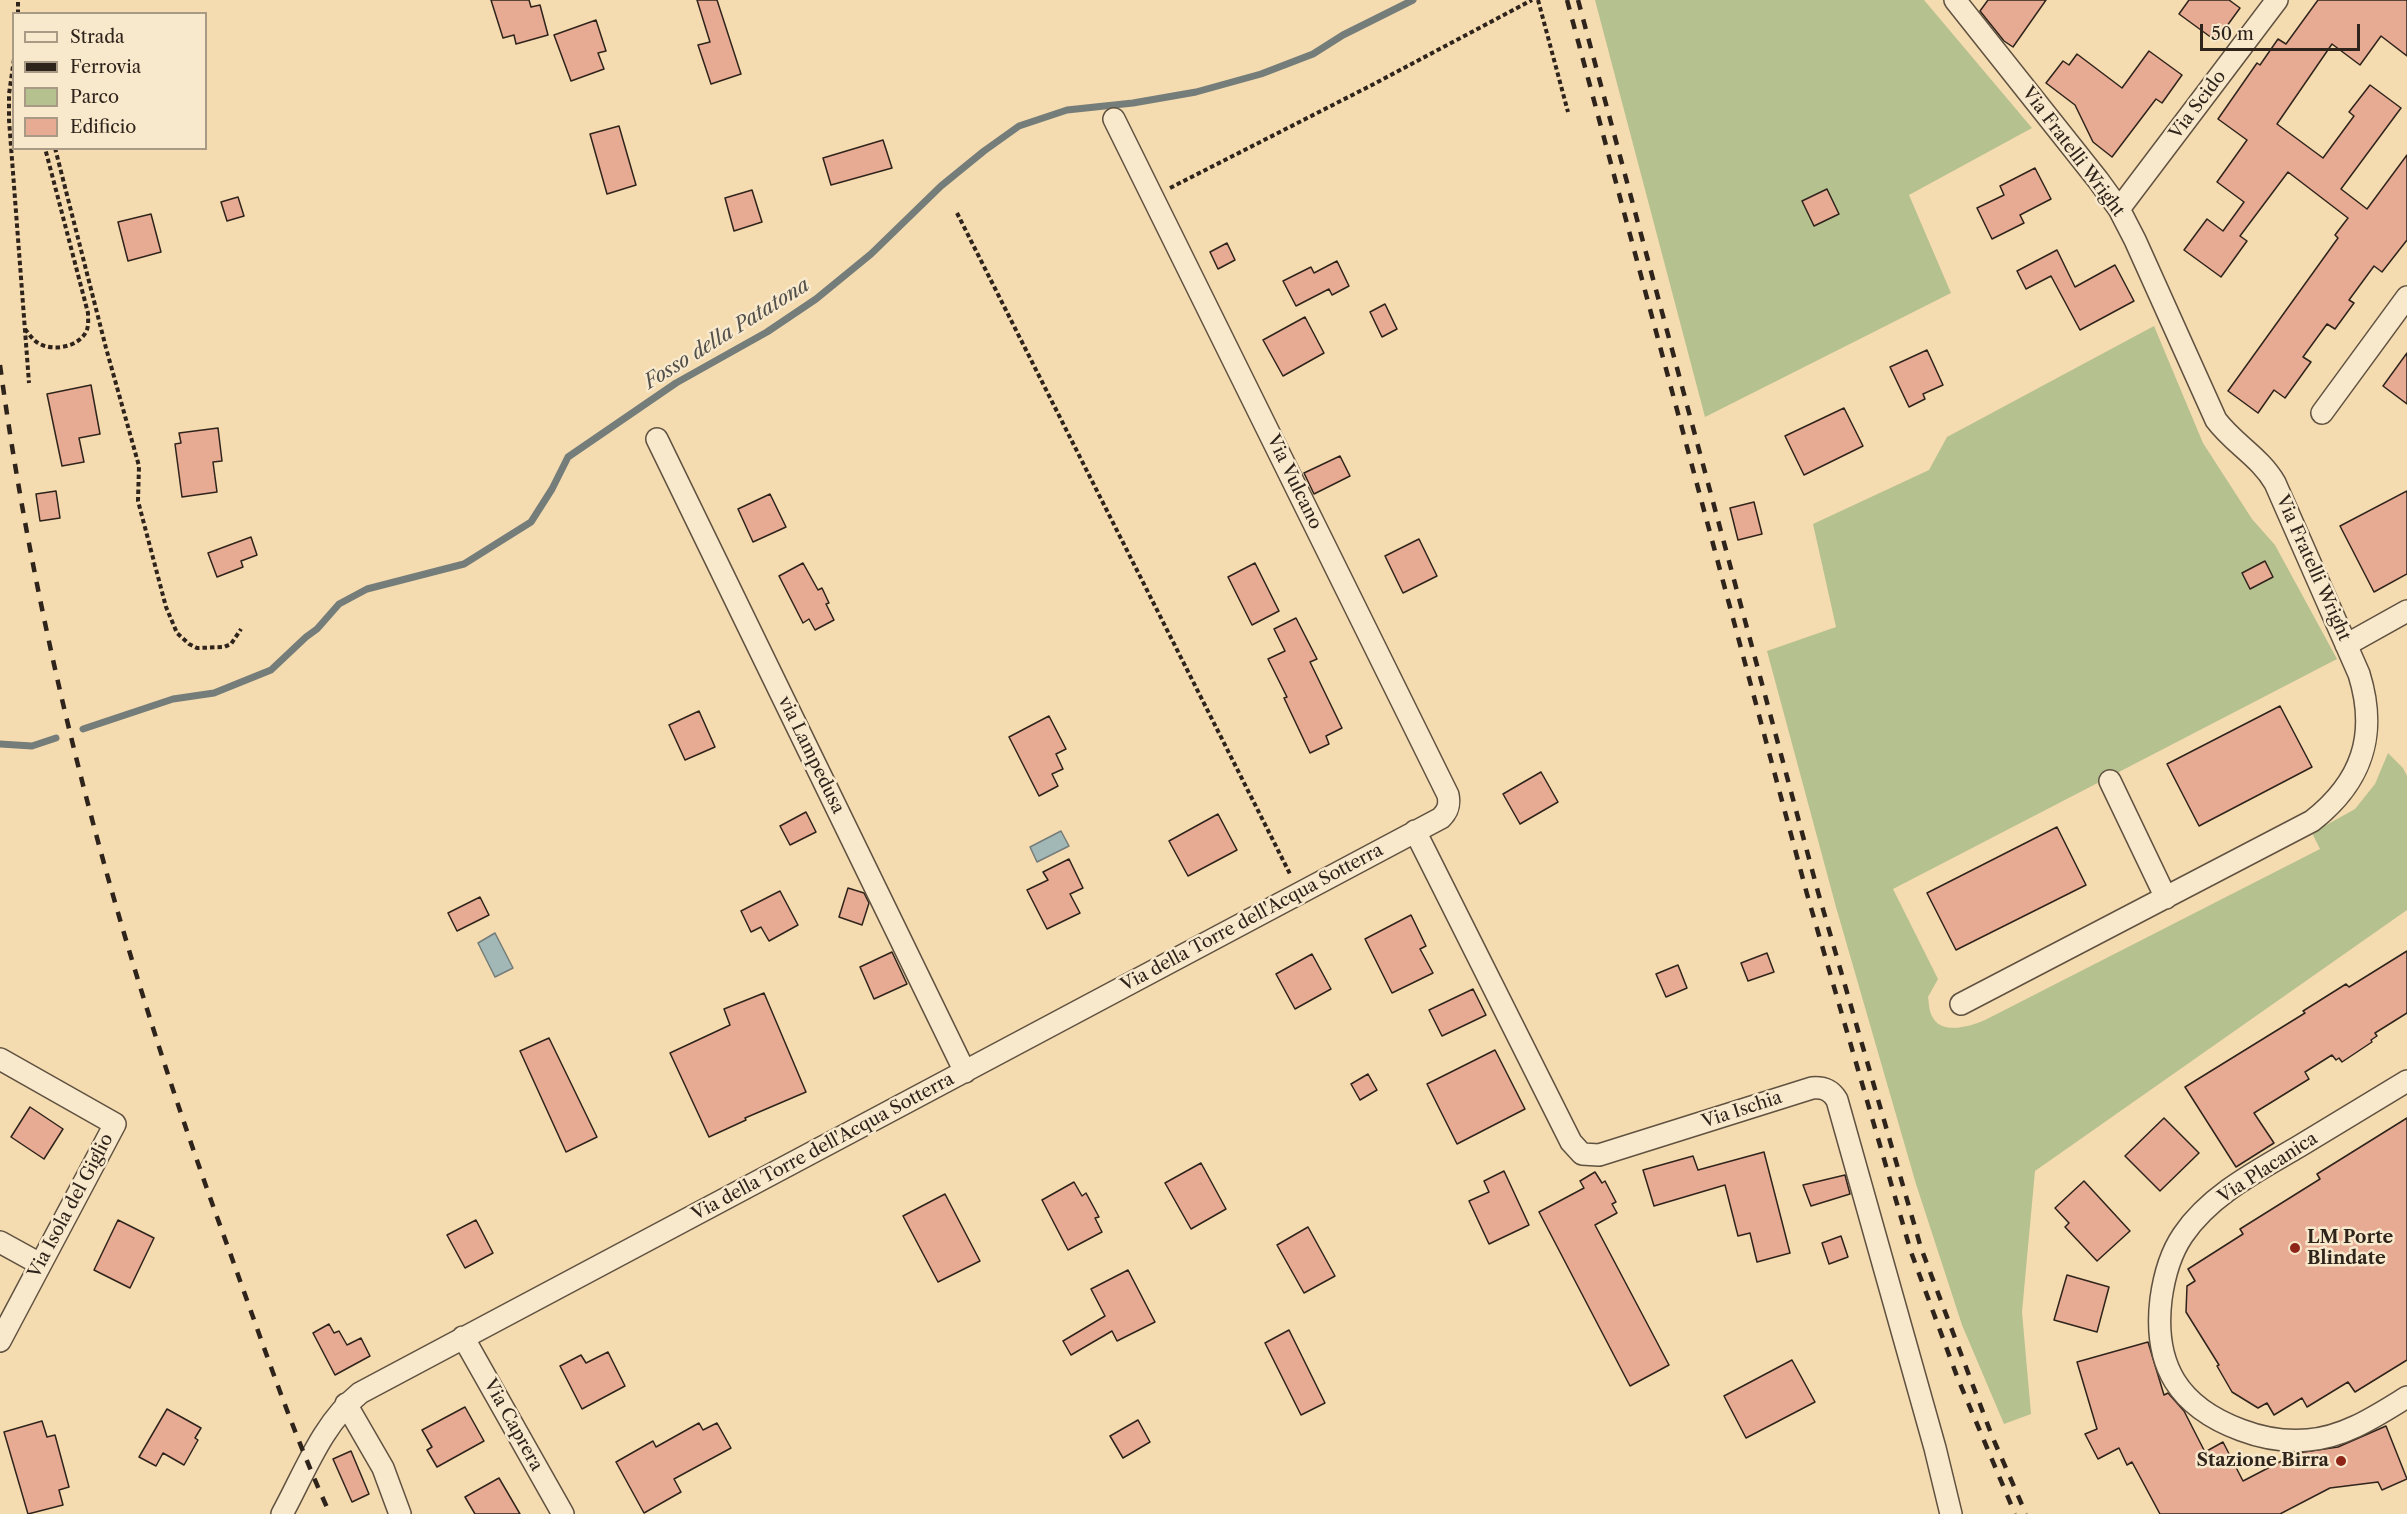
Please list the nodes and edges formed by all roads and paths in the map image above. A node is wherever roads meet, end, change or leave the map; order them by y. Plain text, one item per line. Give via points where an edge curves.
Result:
1 (1533, 0) edge
2 (1538, 0) edge
3 (1955, 0) edge
4 (2277, 0) edge
5 (12, 73) edge
6 (1568, 112) dead end
7 (1114, 119) dead end
8 (46, 150) edge
9 (56, 150) edge
10 (1153, 196) junction
11 (2119, 209) junction
12 (957, 213) dead end
13 (2407, 297) edge
14 (25, 329) junction
15 (29, 383) dead end
16 (2322, 413) dead end
17 (657, 439) dead end
18 (2407, 611) edge
19 (241, 629) dead end
20 (2346, 645) junction
21 (2110, 781) dead end
22 (1414, 831) junction
23 (1299, 893) junction
24 (2166, 898) junction
25 (1961, 1004) dead end
26 (0, 1059) edge
27 (965, 1072) junction
28 (2407, 1081) edge
29 (0, 1242) edge
30 (40, 1264) junction
31 (463, 1337) junction
32 (0, 1341) edge
33 (2407, 1397) edge
34 (346, 1404) junction
35 (282, 1514) edge
36 (400, 1514) edge
37 (563, 1514) edge
38 (1951, 1514) edge

1 - 10 path
2 - 6 path
3 - 11 street, Via Fratelli Wright
4 - 11 street, Via Scido
5 - 14 path via 9,120
7 - 10 street, Via Vulcano
8 - 14 path via 88,325 81,338 61,347 39,343
9 - 19 path via 139,466 138,501 169,615 177,633 197,648 231,644
10 - 22 street, Via Vulcano via 1448,795 1448,808 1443,816
11 - 20 street, Via Fratelli Wright via 2216,420 2276,483
12 - 23 path
13 - 16 street
14 - 15 path
17 - 27 street, via Lampedusa
18 - 20 street
20 - 24 street, Via Fratelli Wright via 2362,684 2367,723 2362,757 2348,785 2305,826
21 - 24 street
22 - 23 street, Via della Torre dell'Acqua Sotterra
22 - 38 street, Via Ischia via 1571,1142 1582,1154 1599,1155 1812,1088 1823,1088 1833,1094
23 - 27 street, Via della Torre dell'Acqua Sotterra
24 - 25 street, Via Fratelli Wright
26 - 30 street, Via Isola del Giglio via 114,1124
27 - 31 street, Via della Torre dell'Acqua Sotterra
28 - 33 street, Via Placanica via 2251,1175 2202,1213 2173,1253 2162,1292 2160,1322 2165,1362 2182,1392 2210,1417 2251,1434 2287,1440 2317,1439 2364,1423
29 - 30 street
30 - 32 street, Via Isola del Giglio
31 - 34 street, Via della Torre dell'Acqua Sotterra
31 - 37 street, Via Caprera
34 - 35 street, Via della Torre dell'Acqua Sotterra via 315,1450
34 - 36 street via 383,1468

